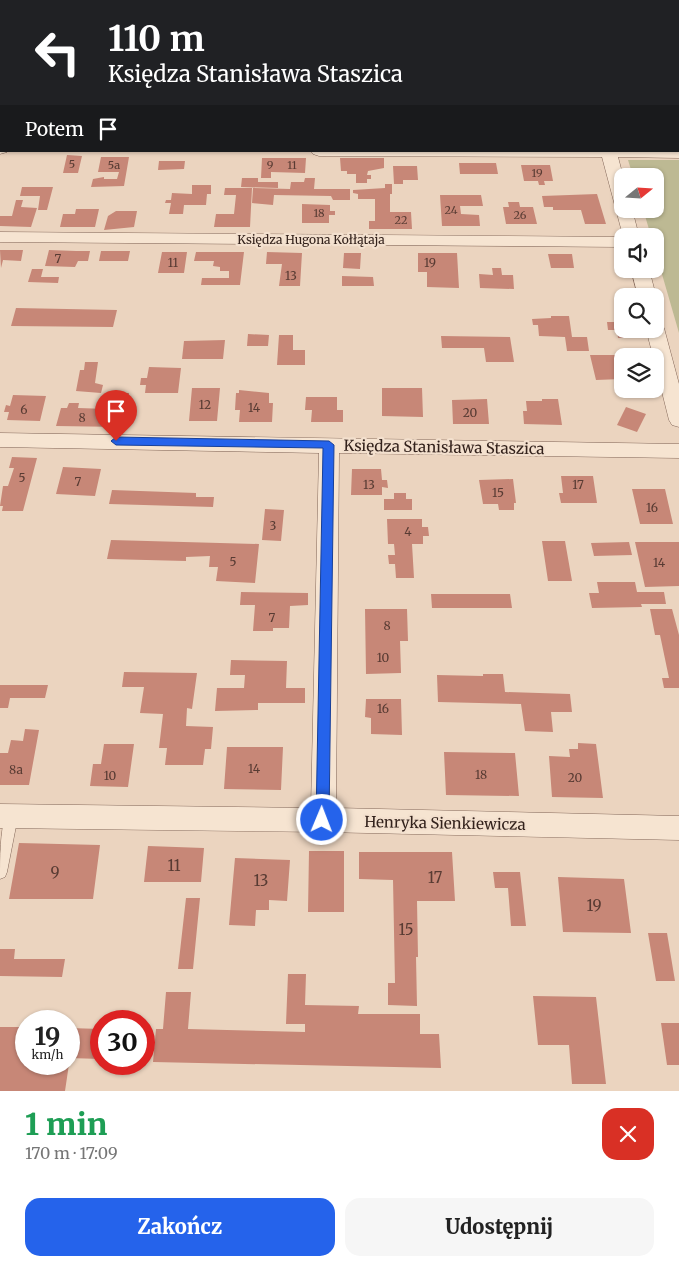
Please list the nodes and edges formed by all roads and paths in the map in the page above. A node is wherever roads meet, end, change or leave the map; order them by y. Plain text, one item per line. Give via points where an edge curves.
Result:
1 (578, 152) edge
2 (679, 152) edge
3 (609, 153) junction
4 (614, 173) edge
5 (0, 237) edge
6 (614, 242) edge
7 (658, 338) edge
8 (679, 420) edge
9 (0, 440) edge
10 (329, 445) junction
11 (679, 451) edge
12 (5, 816) edge
13 (322, 820) junction
14 (679, 828) edge
15 (0, 872) edge

1 - 3 street
2 - 3 street
3 - 4 street
5 - 6 street, Księdza Hugona Kołłątaja
7 - 8 street
9 - 10 street, Księdza Stanisława Staszica
10 - 11 street, Księdza Stanisława Staszica
10 - 13 street
12 - 13 street, Henryka Sienkiewicza
12 - 15 lane
13 - 14 street, Henryka Sienkiewicza

